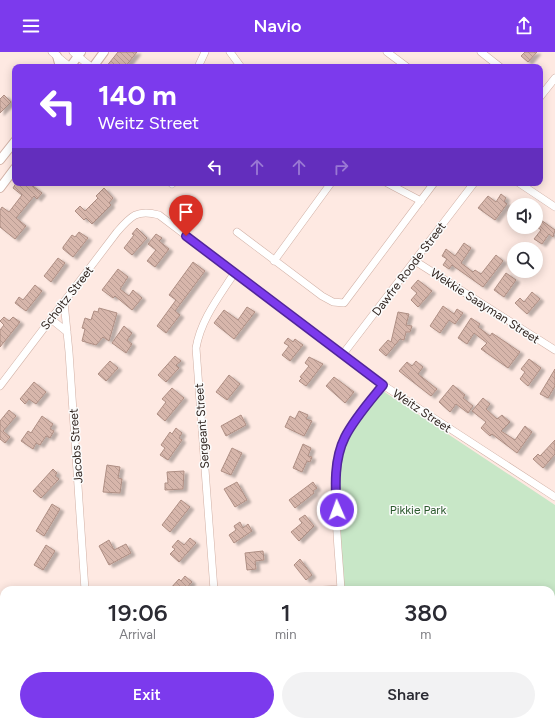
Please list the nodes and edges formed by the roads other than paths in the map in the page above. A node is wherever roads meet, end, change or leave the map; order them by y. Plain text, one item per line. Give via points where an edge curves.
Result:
1 (104, 52) edge
2 (205, 52) edge
3 (230, 52) edge
4 (387, 52) edge
5 (481, 52) edge
6 (77, 53) edge
7 (54, 54) edge
8 (59, 64) edge
9 (66, 64) edge
10 (72, 64) edge
11 (89, 64) edge
12 (94, 64) edge
13 (199, 64) edge
14 (239, 64) edge
15 (403, 64) edge
16 (496, 64) edge
17 (555, 78) edge
18 (543, 93) edge
19 (12, 144) edge
20 (0, 160) edge
21 (12, 172) edge
22 (329, 186) edge
23 (393, 186) edge
24 (432, 186) edge
25 (472, 186) edge
26 (524, 186) edge
27 (0, 188) edge
28 (421, 201) junction
29 (555, 207) edge
30 (136, 214) joint
31 (237, 232) dead end
32 (274, 261) junction
33 (415, 261) junction
34 (235, 272) junction
35 (64, 302) junction
36 (51, 319) junction
37 (67, 332) junction
38 (555, 350) edge
39 (343, 354) junction
40 (383, 385) junction
41 (0, 386) edge
42 (554, 494) edge
43 (85, 586) edge
44 (214, 586) edge
45 (341, 586) edge

1 - 12 street
2 - 13 street
3 - 14 street
4 - 15 street
5 - 16 street
6 - 10 street
6 - 11 street
7 - 8 street
7 - 9 street
17 - 18 street
19 - 20 street
21 - 27 street
22 - 32 street
23 - 28 street
24 - 28 street
25 - 33 street, Dawfre Roode Street
26 - 29 street
28 - 32 street via 344,303 333,302 322,296
30 - 34 street, Weitz Street via 150,212 159,215
30 - 35 street, Scholtz Street via 117,232
31 - 32 street
33 - 38 street, Wekkie Saayman Street
33 - 39 street, Dawfre Roode Street
34 - 39 street, Weitz Street
34 - 44 street, Sergeant Street via 205,319 196,348
35 - 36 street, Scholtz Street
35 - 37 street, Jacobs Street
36 - 37 street
36 - 41 street, Scholtz Street
37 - 43 street, Jacobs Street
39 - 40 street, Weitz Street
40 - 42 street, Weitz Street
40 - 45 street via 345,437 338,460 336,494

